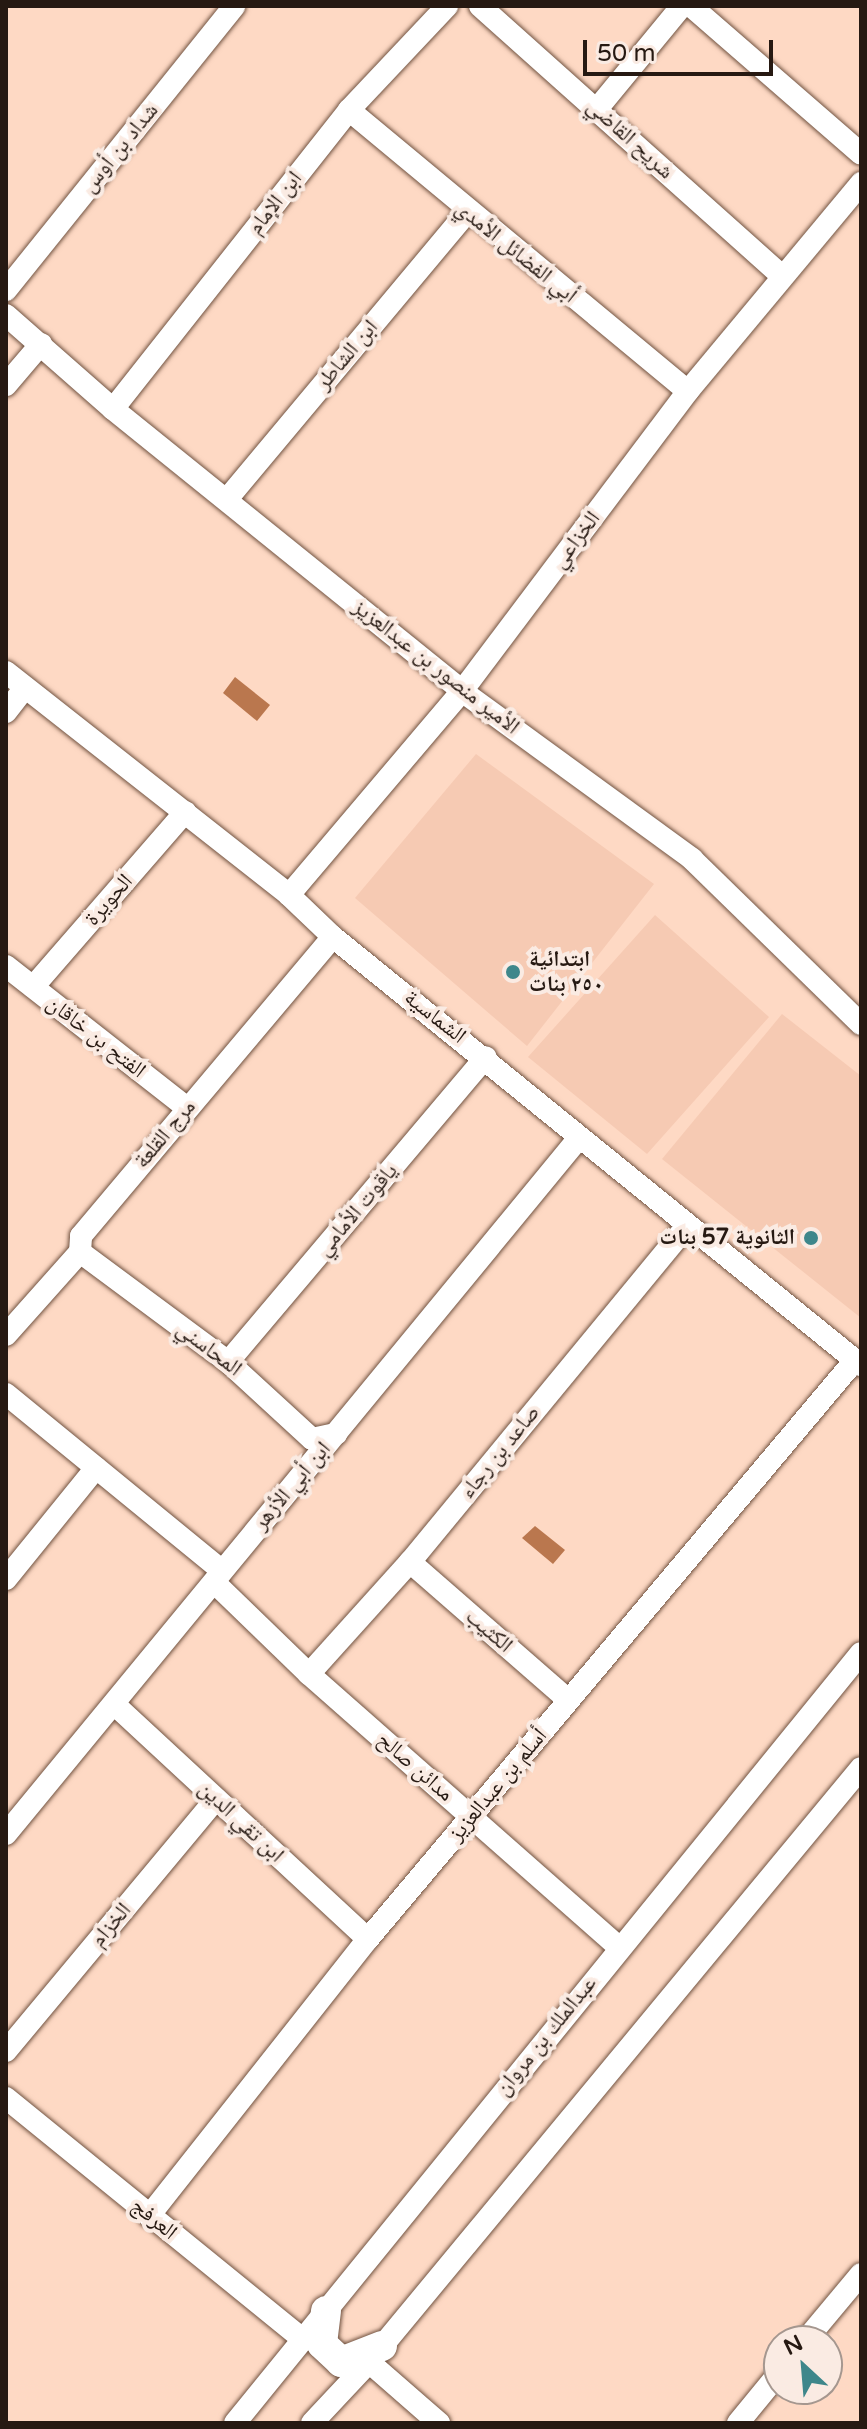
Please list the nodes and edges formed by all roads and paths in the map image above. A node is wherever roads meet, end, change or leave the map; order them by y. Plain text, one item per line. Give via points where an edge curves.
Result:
1 (234, 6) edge
2 (447, 6) edge
3 (480, 6) edge
4 (682, 6) edge
5 (691, 6) edge
6 (597, 109) junction
7 (349, 110) junction
8 (861, 154) edge
9 (861, 183) edge
10 (466, 213) junction
11 (780, 274) junction
12 (6, 290) edge
13 (6, 315) edge
14 (41, 344) junction
15 (6, 385) edge
16 (688, 391) junction
17 (113, 409) junction
18 (228, 498) junction
19 (6, 672) edge
20 (25, 688) junction
21 (462, 691) junction
22 (6, 712) edge
23 (185, 812) junction
24 (289, 895) junction
25 (333, 937) junction
26 (6, 966) edge
27 (33, 987) junction
28 (861, 1024) edge
29 (486, 1057) junction
30 (187, 1108) junction
31 (579, 1138) junction
32 (687, 1226) junction
33 (80, 1252) junction
34 (6, 1335) edge
35 (228, 1362) junction
36 (858, 1362) edge
37 (6, 1394) edge
38 (336, 1434) junction
39 (96, 1468) junction
40 (410, 1562) junction
41 (219, 1577) junction
42 (6, 1579) edge
43 (861, 1653) edge
44 (309, 1674) junction
45 (568, 1700) junction
46 (114, 1704) junction
47 (861, 1768) edge
48 (216, 1799) junction
49 (472, 1817) junction
50 (6, 1834) edge
51 (368, 1939) junction
52 (618, 1946) junction
53 (6, 2051) edge
54 (6, 2098) edge
55 (149, 2216) junction
56 (861, 2274) edge
57 (326, 2311) junction
58 (818, 2325) edge
59 (303, 2339) junction
60 (375, 2354) junction
61 (763, 2393) edge
62 (235, 2423) edge
63 (312, 2423) edge
64 (439, 2423) edge
65 (738, 2423) edge

1 - 12 street, شداد بن أوس
2 - 7 street, ابن الإمام
3 - 6 street, شريح القاضي
4 - 6 street
5 - 8 street
6 - 11 street, شريح القاضي
7 - 10 street, أبي الفضائل الأمدي
7 - 17 street, ابن الإمام
9 - 11 street, الخزاعي
10 - 16 street, أبي الفضائل الأمدي
10 - 18 street, ابن الشاطر
11 - 16 street, الخزاعي
13 - 14 street, الأمير منصور بن عبدالعزيز
14 - 15 street
14 - 17 street, الأمير منصور بن عبدالعزيز
16 - 21 street, الخزاعي
17 - 18 street, الأمير منصور بن عبدالعزيز
18 - 21 street, الأمير منصور بن عبدالعزيز
19 - 20 street, الشماسية
20 - 22 street
20 - 23 street, الشماسية
21 - 24 street, الخزاعي
21 - 28 street, الأمير منصور بن عبدالعزيز via 692,859
23 - 24 street, الشماسية
23 - 27 street, الحويرة
24 - 25 street, الشماسية
25 - 29 street, الشماسية
25 - 30 street, مرج القلعة
26 - 27 street, الفتح بن خاقان
27 - 30 street, الفتح بن خاقان
29 - 31 street, الشماسية
29 - 35 street, ياقوت الأمامي
30 - 33 street, مرج القلعة via 81,1236
31 - 32 street, الشماسية
31 - 38 street, ابن أبي الأزهر
32 - 36 street, الشماسية
32 - 40 street, صاعد بن رجاء
33 - 34 street, مرج القلعة
33 - 35 street, المحاسني
35 - 38 street, المحاسني via 312,1439
36 - 45 street, أسلم بن عبدالعزيز
37 - 39 street, مدائن صالح
38 - 41 street, ابن أبي الأزهر
39 - 41 street, مدائن صالح
39 - 42 street
40 - 44 street, صاعد بن رجاء
40 - 45 street, الكثيب
41 - 44 street, مدائن صالح
41 - 46 street, ابن أبي الأزهر
43 - 52 street, عبدالملك بن مروان
44 - 49 street, مدائن صالح
45 - 49 street, أسلم بن عبدالعزيز
46 - 48 street, ابن تقي الدين
46 - 50 street, ابن أبي الأزهر
47 - 60 street
48 - 51 street, ابن تقي الدين
48 - 53 street, الخزام
49 - 51 street, أسلم بن عبدالعزيز
49 - 52 street, مدائن صالح
51 - 55 street, أسلم بن عبدالعزيز
52 - 57 street, عبدالملك بن مروان
54 - 55 street, العرفج
55 - 59 street, العرفج
56 - 58 street
57 - 59 street, عبدالملك بن مروان
57 - 60 street via 322,2344 341,2362
59 - 62 street, عبدالملك بن مروان
60 - 63 street
60 - 64 street
61 - 65 street

